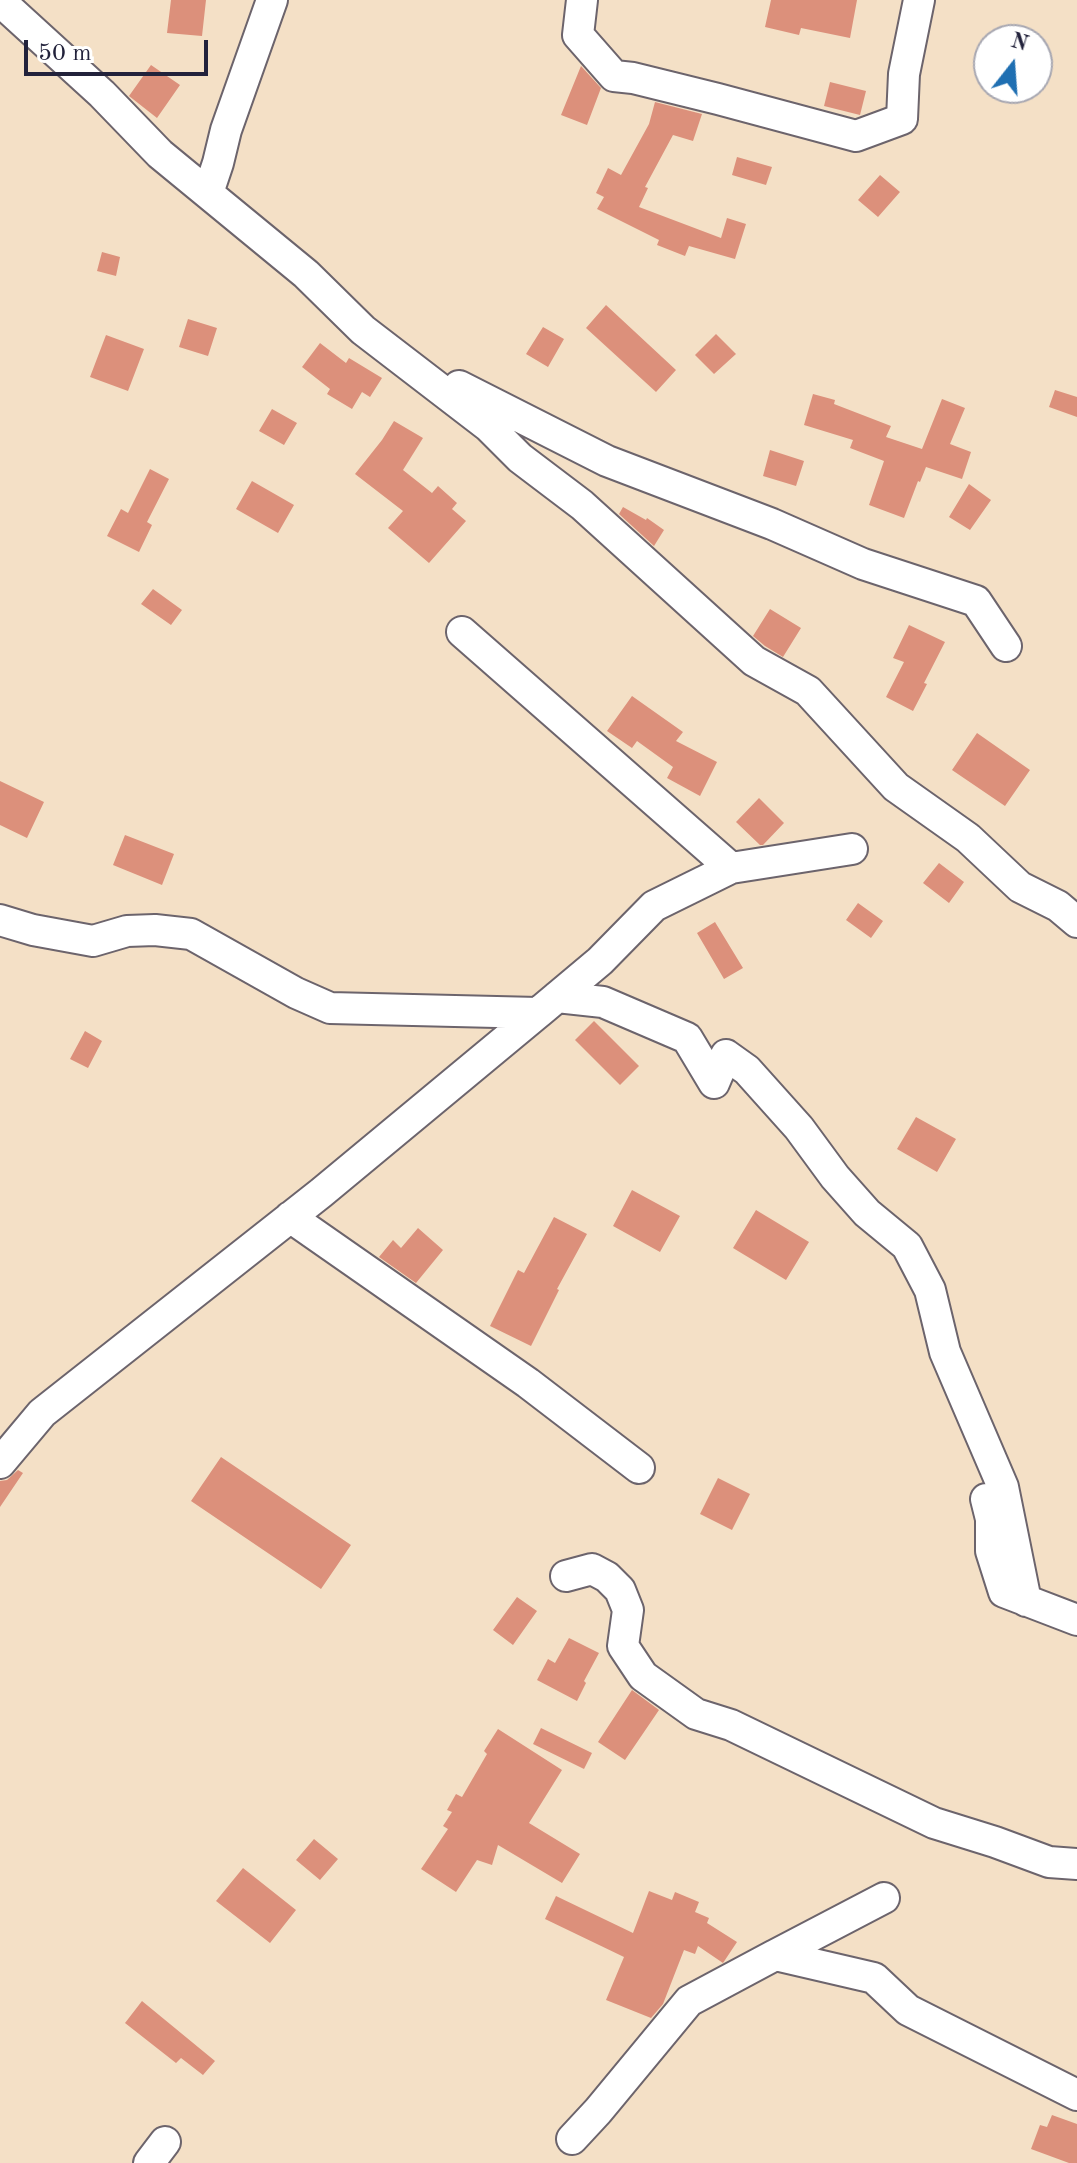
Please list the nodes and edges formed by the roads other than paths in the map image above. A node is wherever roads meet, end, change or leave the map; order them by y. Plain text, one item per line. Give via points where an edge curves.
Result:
1 (272, 0) edge
2 (582, 0) edge
3 (919, 0) edge
4 (0, 1) edge
5 (208, 193) junction
6 (394, 353) junction
7 (462, 632) dead end
8 (1006, 646) dead end
9 (852, 849) dead end
10 (731, 868) junction
11 (0, 920) edge
12 (1077, 922) edge
13 (548, 1005) junction
14 (290, 1217) junction
15 (0, 1463) edge
16 (639, 1468) dead end
17 (566, 1576) dead end
18 (1077, 1620) edge
19 (1077, 1864) edge
20 (884, 1898) dead end
21 (775, 1955) junction
22 (1077, 2095) edge
23 (572, 2139) dead end

1 - 5 street
2 - 3 street via 578,35 614,76 856,136 902,119 904,74
4 - 5 street
5 - 6 street
6 - 8 street via 607,461 863,564 976,601
6 - 12 street via 582,505 754,661 808,691 896,787 968,838 1020,887
7 - 10 street
9 - 10 street
10 - 13 street via 654,906
11 - 13 street via 93,941 127,931 191,934 330,1008
13 - 14 street
13 - 18 street via 603,1002 687,1038 714,1083 726,1055 747,1070 799,1128 867,1213 907,1246 930,1290 945,1352 936,1359 954,1415 976,1457 991,1519 991,1551 1004,1592
14 - 15 street via 42,1413
14 - 16 street via 528,1383
17 - 19 street via 592,1569 620,1590 628,1610 623,1646 643,1676 696,1714 731,1725 934,1823 1049,1862
20 - 21 street
21 - 22 street via 874,1978 908,2010
21 - 23 street via 689,2001

